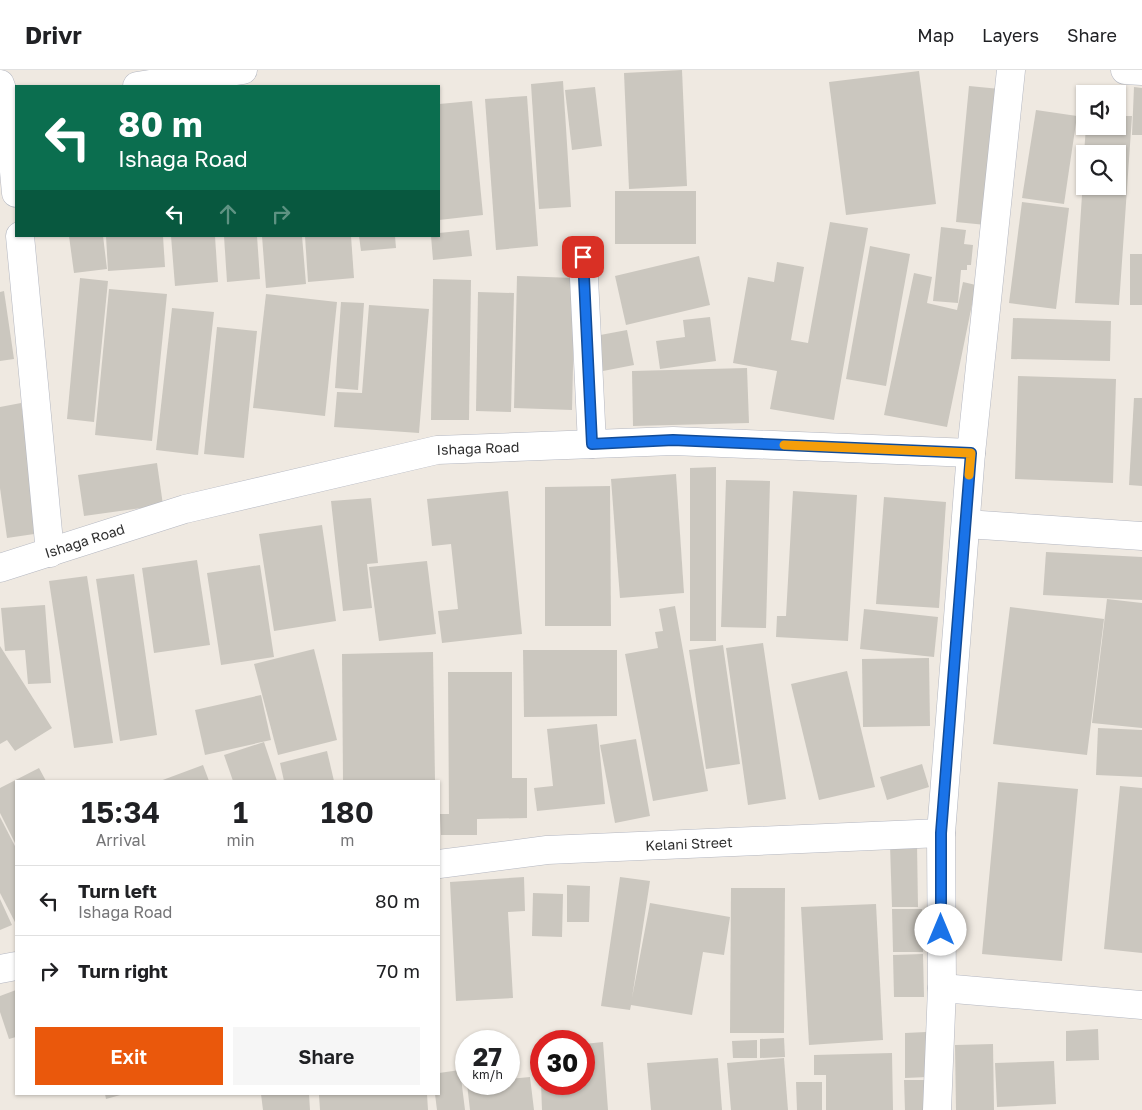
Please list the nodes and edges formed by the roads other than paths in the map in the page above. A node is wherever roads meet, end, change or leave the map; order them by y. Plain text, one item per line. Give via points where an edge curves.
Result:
1 (243, 70) edge
2 (1011, 70) edge
3 (1125, 70) edge
4 (1142, 70) edge
5 (144, 85) edge
6 (8, 98) edge
7 (15, 181) edge
8 (20, 237) edge
9 (583, 257) dead end
10 (592, 444) junction
11 (971, 453) junction
12 (966, 524) junction
13 (1142, 536) edge
14 (50, 553) junction
15 (0, 568) edge
16 (941, 833) junction
17 (440, 864) edge
18 (15, 966) edge
19 (0, 969) edge
20 (942, 988) junction
21 (1142, 1005) edge
22 (937, 1110) edge

1 - 5 street
2 - 11 street
3 - 4 street
6 - 7 street
8 - 14 street
9 - 10 street
10 - 11 street, Ishaga Road via 673,440
10 - 14 street, Ishaga Road via 437,450 185,508
11 - 12 street
12 - 13 street
12 - 16 street
14 - 15 street, Ishaga Road
16 - 17 street, Kelani Street via 547,850
16 - 20 street
18 - 19 street
20 - 21 street
20 - 22 street

